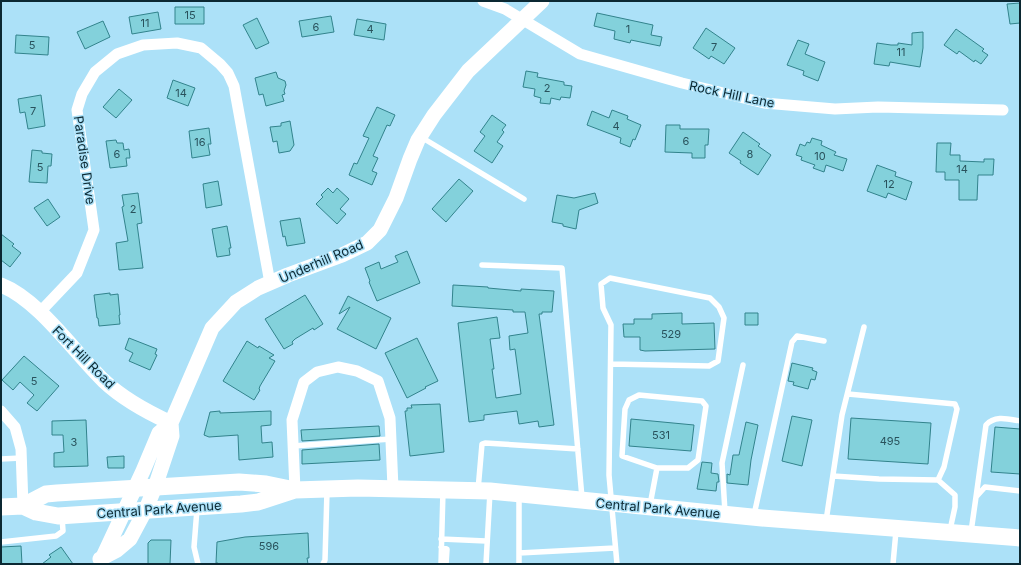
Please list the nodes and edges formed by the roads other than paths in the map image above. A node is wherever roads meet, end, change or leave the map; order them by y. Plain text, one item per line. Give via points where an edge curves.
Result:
1 (483, 1) edge
2 (542, 1) edge
3 (523, 20) junction
4 (1003, 110) dead end
5 (420, 136) junction
6 (524, 199) dead end
7 (482, 265) dead end
8 (270, 283) junction
9 (1, 285) edge
10 (40, 312) junction
11 (864, 327) dead end
12 (824, 341) dead end
13 (611, 364) junction
14 (742, 365) dead end
15 (848, 394) junction
16 (1, 411) edge
17 (1020, 420) edge
18 (171, 423) junction
19 (391, 439) junction
20 (293, 446) junction
21 (578, 449) junction
22 (21, 458) junction
23 (1, 459) edge
24 (657, 468) junction
25 (833, 476) junction
26 (938, 480) junction
27 (156, 487) junction
28 (136, 488) junction
29 (327, 488) junction
30 (393, 488) junction
31 (443, 489) junction
32 (296, 490) junction
33 (484, 491) junction
34 (1020, 491) edge
35 (519, 494) junction
36 (976, 497) junction
37 (582, 501) junction
38 (612, 504) junction
39 (23, 506) junction
40 (198, 506) junction
41 (1, 507) edge
42 (650, 508) junction
43 (146, 509) junction
44 (125, 511) junction
45 (725, 514) junction
46 (62, 515) junction
47 (753, 518) junction
48 (825, 523) junction
49 (897, 528) junction
50 (950, 533) junction
51 (970, 534) junction
52 (1020, 538) edge
53 (441, 539) junction
54 (486, 541) junction
55 (1, 542) edge
56 (441, 546) junction
57 (616, 548) junction
58 (519, 552) junction
59 (98, 561) edge
60 (198, 564) edge
61 (323, 564) edge
62 (441, 564) edge
63 (446, 564) edge
64 (486, 564) edge
65 (519, 564) edge
66 (617, 564) edge
67 (893, 564) edge

1 - 3 street, Rock Hill Lane
2 - 3 street, Underhill Road
3 - 4 street, Rock Hill Lane via 580,54 764,103 834,109
3 - 5 street, Underhill Road via 468,71
5 - 6 lane
5 - 8 street, Underhill Road via 396,198 380,230 367,243
7 - 21 lane via 562,268
8 - 10 street, Paradise Drive via 234,86 228,73 201,48 177,43 143,45 117,54 95,72 82,94 77,110 94,230 77,273
8 - 18 street, Underhill Road via 236,302 212,328
9 - 10 street, Fort Hill Road via 28,301
10 - 18 street, Fort Hill Road via 104,381 126,399
11 - 15 lane
12 - 47 lane via 797,336 792,342
13 - 13 lane via 611,325 603,308 601,284 610,278 710,298 719,307 724,318 718,361 709,366
13 - 38 lane via 609,475
14 - 45 lane via 722,463
15 - 25 lane via 842,415
15 - 26 lane via 955,404 957,409 951,440
16 - 22 street via 15,427
17 - 36 lane via 998,418 990,420 986,425
18 - 27 street, Underhill Road via 172,436
18 - 28 street, Underhill Road via 159,433
19 - 20 lane
19 - 20 street via 390,418 378,381 357,371 338,367 318,372 304,382 292,420
19 - 30 street
20 - 32 street
21 - 33 lane via 485,442 482,444
21 - 37 lane
22 - 23 lane
22 - 39 street
24 - 24 lane via 688,468 698,460 706,406 702,401 639,395 629,400 625,409 622,456
24 - 42 lane
25 - 26 lane
25 - 48 lane
26 - 50 lane via 955,496
27 - 28 main road, Central Park Avenue
27 - 32 main road, Central Park Avenue via 239,482
27 - 43 street, Underhill Road
28 - 39 main road, Central Park Avenue via 46,494
28 - 44 street, Underhill Road
29 - 30 main road, Central Park Avenue
29 - 32 main road, Central Park Avenue
29 - 61 lane
30 - 31 main road, Central Park Avenue
31 - 33 main road, Central Park Avenue
31 - 53 lane
32 - 40 main road, Central Park Avenue via 258,502
33 - 35 main road, Central Park Avenue
33 - 54 lane
34 - 36 lane via 985,487
35 - 37 main road, Central Park Avenue
35 - 58 lane
36 - 51 lane
37 - 38 main road, Central Park Avenue
38 - 42 main road, Central Park Avenue
38 - 57 lane
39 - 41 main road, Central Park Avenue
39 - 46 main road, Central Park Avenue via 36,512
40 - 43 main road, Central Park Avenue
40 - 60 lane via 194,547
42 - 45 main road, Central Park Avenue
43 - 44 main road, Central Park Avenue
43 - 59 street, Underhill Road via 130,540
44 - 46 main road, Central Park Avenue
44 - 59 street, Underhill Road
45 - 47 main road, Central Park Avenue
46 - 55 lane via 64,531 56,536
47 - 48 main road, Central Park Avenue
48 - 49 main road, Central Park Avenue
49 - 50 main road, Central Park Avenue
49 - 67 lane
50 - 51 main road, Central Park Avenue
51 - 52 main road, Central Park Avenue
53 - 54 lane
53 - 56 lane
54 - 64 lane
56 - 62 lane
56 - 63 lane via 447,549
57 - 58 lane
57 - 66 lane
58 - 65 lane

